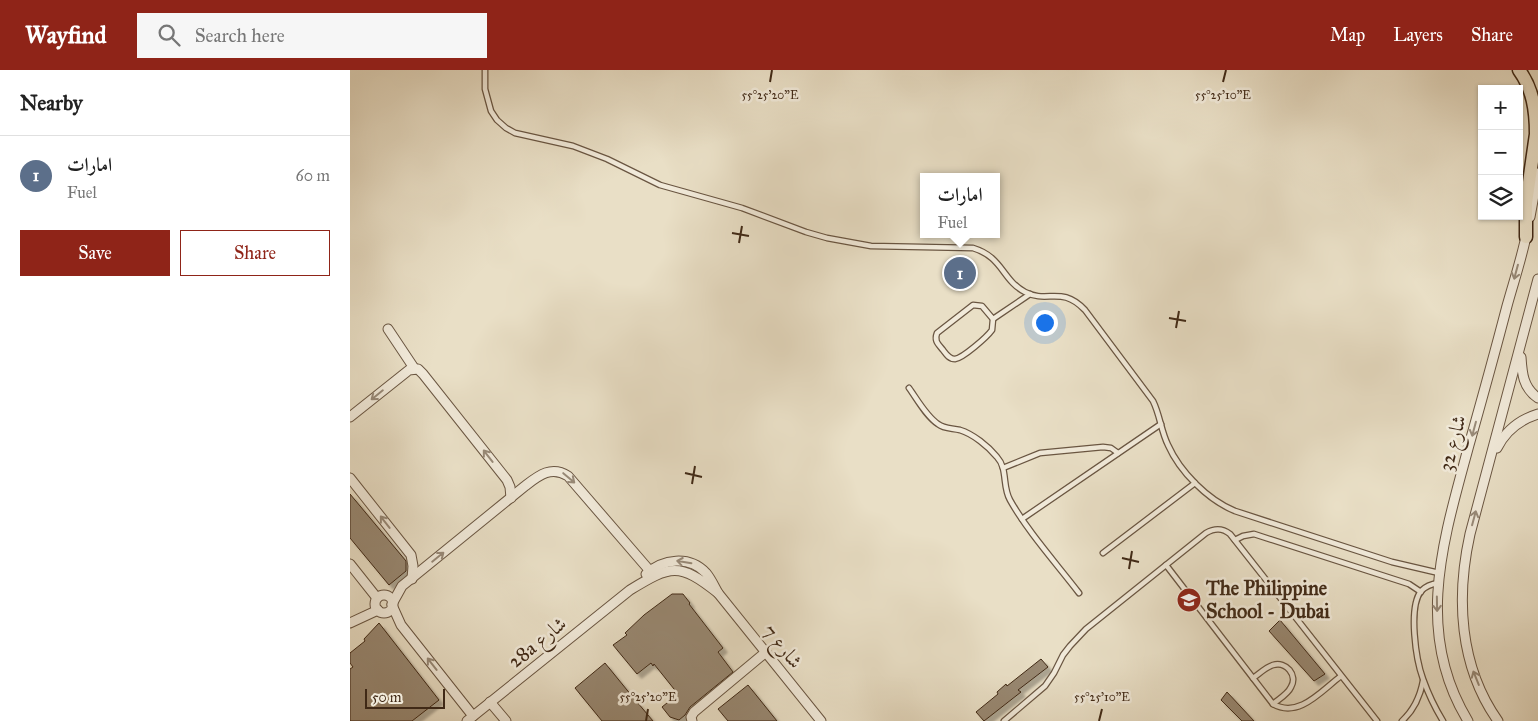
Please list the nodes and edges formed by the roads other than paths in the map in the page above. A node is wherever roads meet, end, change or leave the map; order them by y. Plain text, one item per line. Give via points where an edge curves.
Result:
1 (485, 70) edge
2 (1519, 70) edge
3 (1538, 173) edge
4 (1526, 237) junction
5 (1538, 279) edge
6 (1030, 294) junction
7 (993, 319) junction
8 (388, 329) dead end
9 (1520, 348) junction
10 (414, 368) junction
11 (909, 388) dead end
12 (1538, 398) edge
13 (1538, 414) edge
14 (350, 416) edge
15 (1161, 424) junction
16 (1118, 453) junction
17 (1490, 461) junction
18 (1003, 468) junction
19 (350, 478) edge
20 (1195, 483) junction
21 (511, 498) junction
22 (1022, 519) junction
23 (1235, 540) junction
24 (1103, 553) dead end
25 (350, 564) edge
26 (1166, 565) junction
27 (650, 571) junction
28 (1439, 573) junction
29 (412, 578) junction
30 (1438, 583) junction
31 (630, 590) junction
32 (1421, 592) junction
33 (718, 593) junction
34 (1079, 593) dead end
35 (377, 598) junction
36 (392, 604) junction
37 (381, 611) junction
38 (350, 623) edge
39 (401, 625) junction
40 (766, 652) junction
41 (1341, 676) junction
42 (1253, 678) junction
43 (1423, 680) junction
44 (490, 702) junction
45 (1273, 704) junction
46 (470, 719) edge
47 (506, 721) edge
48 (692, 721) edge
49 (822, 721) edge
50 (1004, 721) edge
51 (1376, 721) edge
52 (1402, 721) edge
53 (1443, 721) edge
54 (1468, 721) edge
55 (1498, 721) edge

1 - 6 lane via 485,89 491,111 497,120 515,133 573,146 660,185 742,208 827,238 871,246 980,250 994,258 1019,288
2 - 4 main road via 1532,97 1536,122 1525,214
3 - 4 street, شارع 32
4 -> 28 street, شارع 32 via 1450,518
5 - 9 street, شارع 32
6 - 7 lane
6 - 15 lane via 1065,296 1080,304 1152,401
7 - 7 lane via 994,327 990,333 958,358 947,355 936,341 939,330 973,305 982,306
8 - 10 street
9 - 12 street via 1523,378
9 - 17 street, شارع 32
10 -> 14 street
21 -> 10 street via 507,480 423,374
11 - 18 lane via 935,422 969,434 995,455
13 - 17 street via 1507,432
15 - 16 lane
15 - 20 lane via 1173,454
16 - 18 lane via 1103,446 1046,452
16 - 22 lane
55 -> 17 street, شارع 32 via 1473,669 1466,642 1461,588 1464,561
18 - 22 lane via 1008,495
29 -> 19 street via 411,555
20 - 24 lane
20 - 28 lane via 1214,500 1235,511 1392,562
21 -> 27 street via 544,473 565,474
29 -> 21 street
22 - 34 lane
23 - 26 lane via 1226,531 1210,530
23 - 32 lane via 1254,534 1409,584
23 - 41 lane
25 - 35 street
26 - 42 lane
26 - 50 lane via 1078,637 1045,686
27 - 31 street, 28a شارع
33 -> 27 street, 28a شارع via 706,573 689,562 670,561
28 - 30 street, شارع 32
29 - 36 street via 399,589
30 - 32 lane via 1425,587
30 -> 54 street, شارع 32 via 1441,647 1455,694
31 - 33 street, 28a شارع via 672,570 692,574
31 - 44 street, 28a شارع
32 - 43 lane via 1416,605 1415,643
33 - 40 street, شارع 7
35 - 36 street via 387,595
35 - 37 street via 375,604
36 - 37 street via 388,611
36 - 39 street
37 - 38 street
37 - 39 street
46 -> 39 street
40 - 48 street via 694,712
40 - 49 street, شارع 7
41 - 45 lane via 1300,707 1286,709
41 - 51 lane
42 - 45 lane
42 - 45 lane via 1275,664 1288,669 1293,678 1291,687
43 - 52 lane via 1417,702
43 - 53 lane
44 - 46 street, 28a شارع
44 - 47 street

